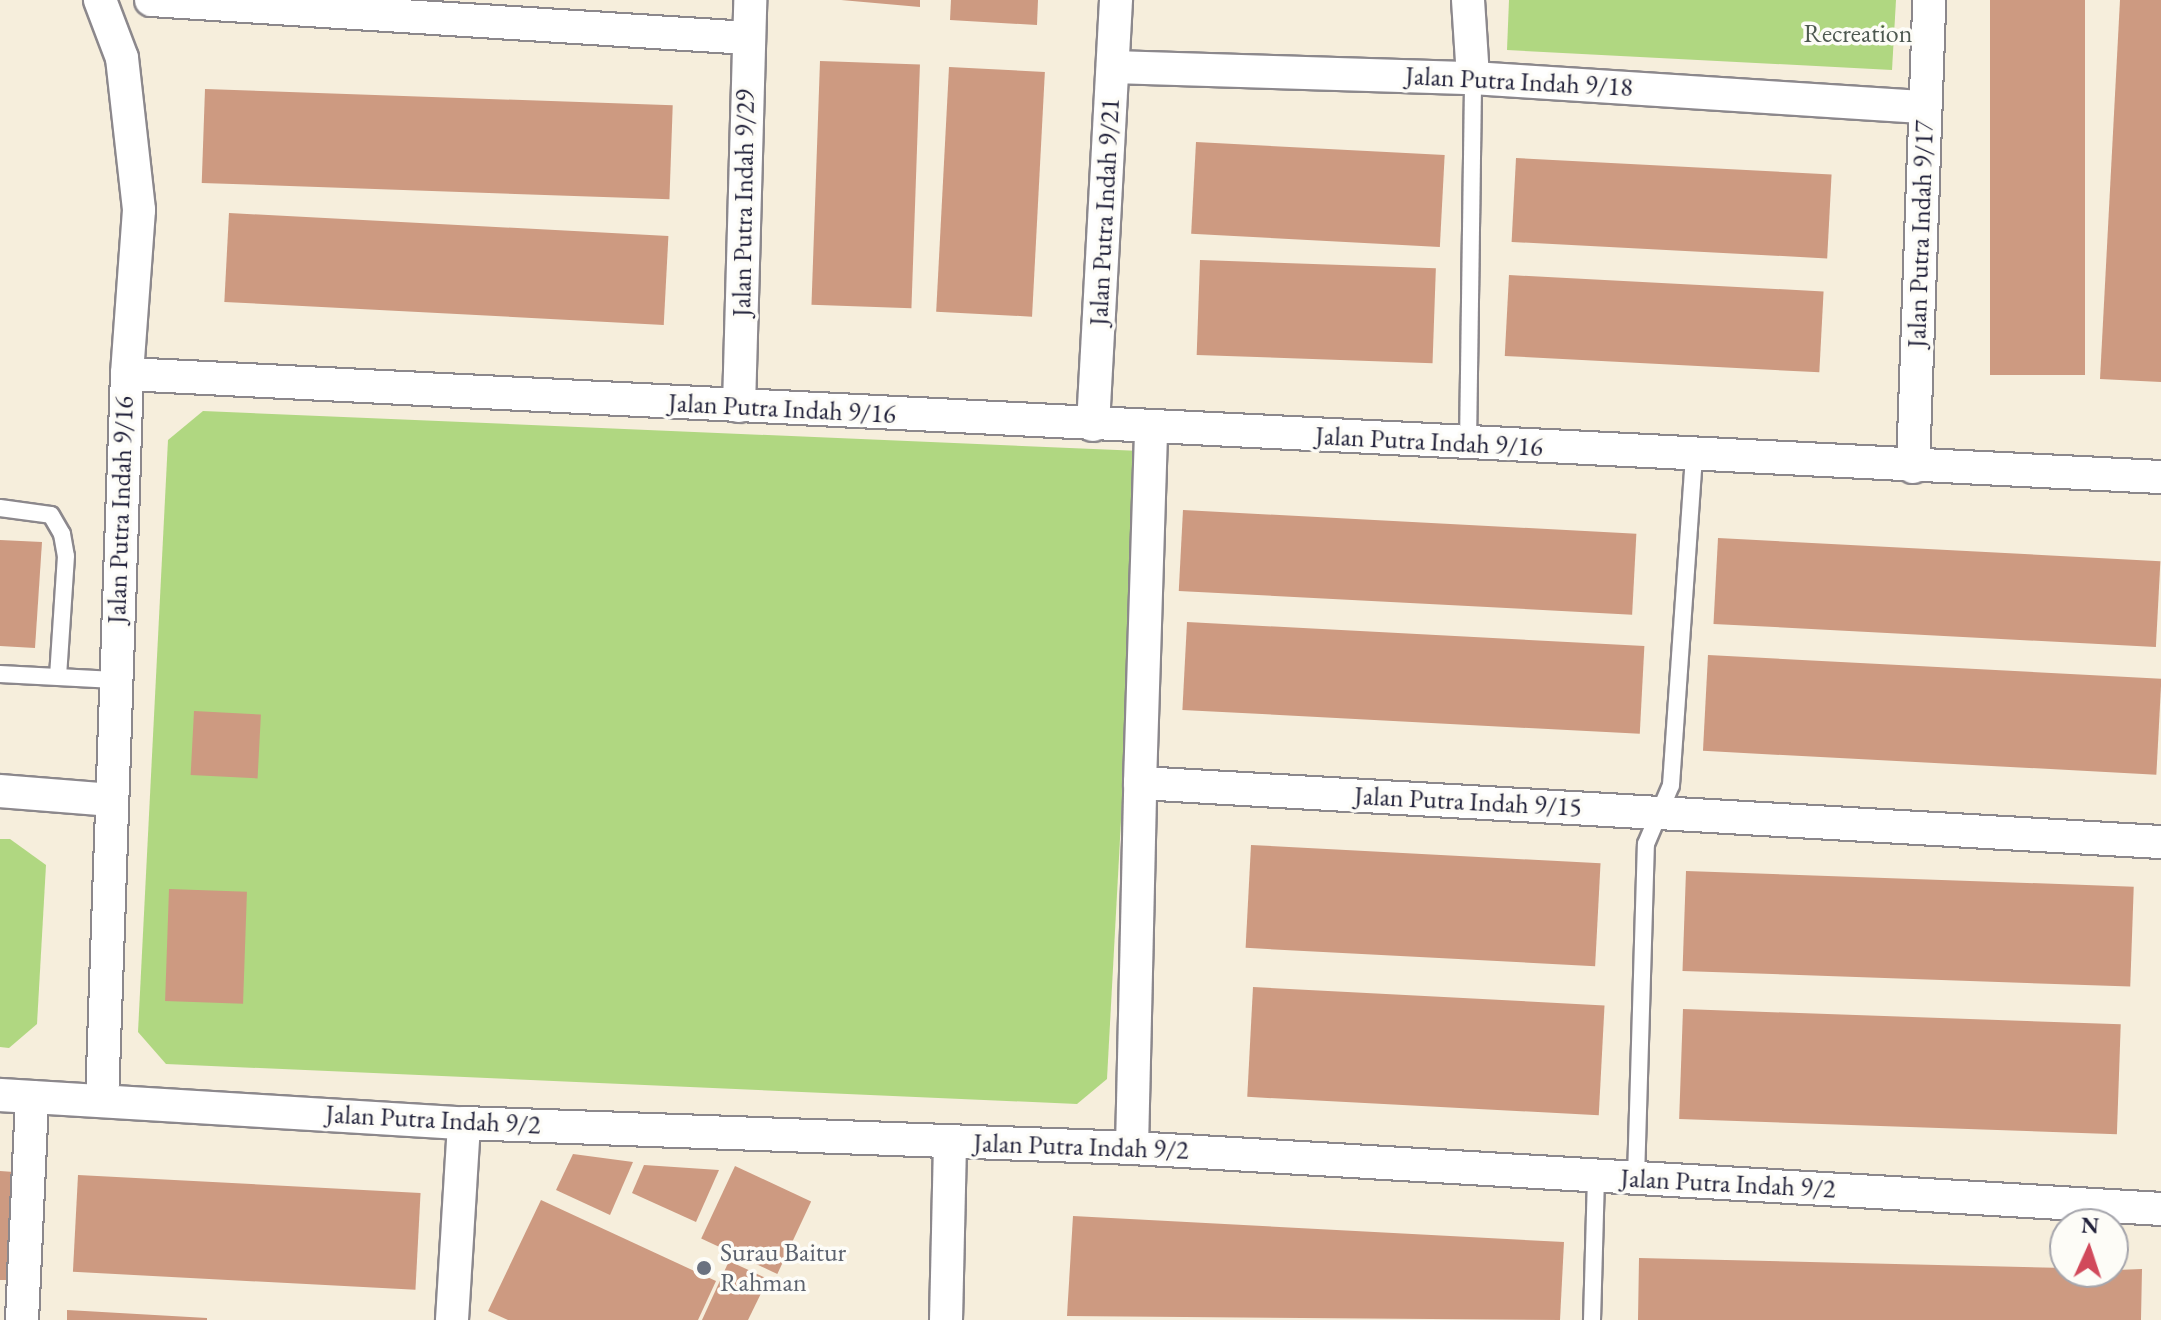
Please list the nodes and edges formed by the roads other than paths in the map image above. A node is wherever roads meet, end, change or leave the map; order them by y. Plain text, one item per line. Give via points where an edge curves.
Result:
1 (100, 0) edge
2 (151, 0) edge
3 (750, 0) edge
4 (1116, 0) edge
5 (1468, 0) edge
6 (1929, 0) edge
7 (748, 38) junction
8 (1113, 67) junction
9 (1473, 78) junction
10 (1925, 107) junction
11 (127, 374) junction
12 (739, 406) junction
13 (1093, 425) junction
14 (1151, 428) junction
15 (1468, 444) junction
16 (1694, 456) junction
17 (1913, 467) junction
18 (2161, 477) edge
19 (0, 508) edge
20 (0, 674) edge
21 (58, 675) junction
22 (115, 680) junction
23 (1140, 783) junction
24 (0, 791) edge
25 (112, 800) junction
26 (1656, 813) junction
27 (2161, 842) edge
28 (0, 1095) edge
29 (32, 1097) junction
30 (102, 1099) junction
31 (464, 1123) junction
32 (950, 1142) junction
33 (1132, 1148) junction
34 (1596, 1176) junction
35 (1636, 1178) junction
36 (2161, 1209) edge
37 (22, 1320) edge
38 (452, 1320) edge
39 (946, 1320) edge
40 (1592, 1320) edge

1 - 11 street via 122,58 134,126 139,210
2 - 7 street
3 - 7 street, Jalan Putra Indah 9/29
4 - 8 street, Jalan Putra Indah 9/21
5 - 9 street
6 - 10 street, Jalan Putra Indah 9/17
7 - 12 street, Jalan Putra Indah 9/29
8 - 9 street, Jalan Putra Indah 9/18
8 - 13 street, Jalan Putra Indah 9/21
9 - 10 street, Jalan Putra Indah 9/18
9 - 15 lane
10 - 17 street, Jalan Putra Indah 9/17
11 - 12 street, Jalan Putra Indah 9/16
11 - 22 street, Jalan Putra Indah 9/16
12 - 13 street, Jalan Putra Indah 9/16
13 - 14 street, Jalan Putra Indah 9/16
14 - 15 street, Jalan Putra Indah 9/16
14 - 23 street
15 - 16 street, Jalan Putra Indah 9/16
16 - 17 street, Jalan Putra Indah 9/16
16 - 26 lane via 1671,785
17 - 18 street, Jalan Putra Indah 9/16
19 - 21 lane via 51,515 62,534 66,556
20 - 21 lane
21 - 22 lane
22 - 25 street, Jalan Putra Indah 9/16
23 - 26 street, Jalan Putra Indah 9/15
23 - 33 street
24 - 25 street
25 - 30 street, Jalan Putra Indah 9/16
26 - 27 street, Jalan Putra Indah 9/15
26 - 35 lane via 1646,844
28 - 29 street, Jalan Putra Indah 9/2
29 - 30 street, Jalan Putra Indah 9/2
29 - 37 street
30 - 31 street, Jalan Putra Indah 9/2
31 - 32 street, Jalan Putra Indah 9/2
31 - 38 street
32 - 33 street, Jalan Putra Indah 9/2
32 - 39 street
33 - 34 street, Jalan Putra Indah 9/2
34 - 35 street, Jalan Putra Indah 9/2
34 - 40 lane
35 - 36 street, Jalan Putra Indah 9/2

